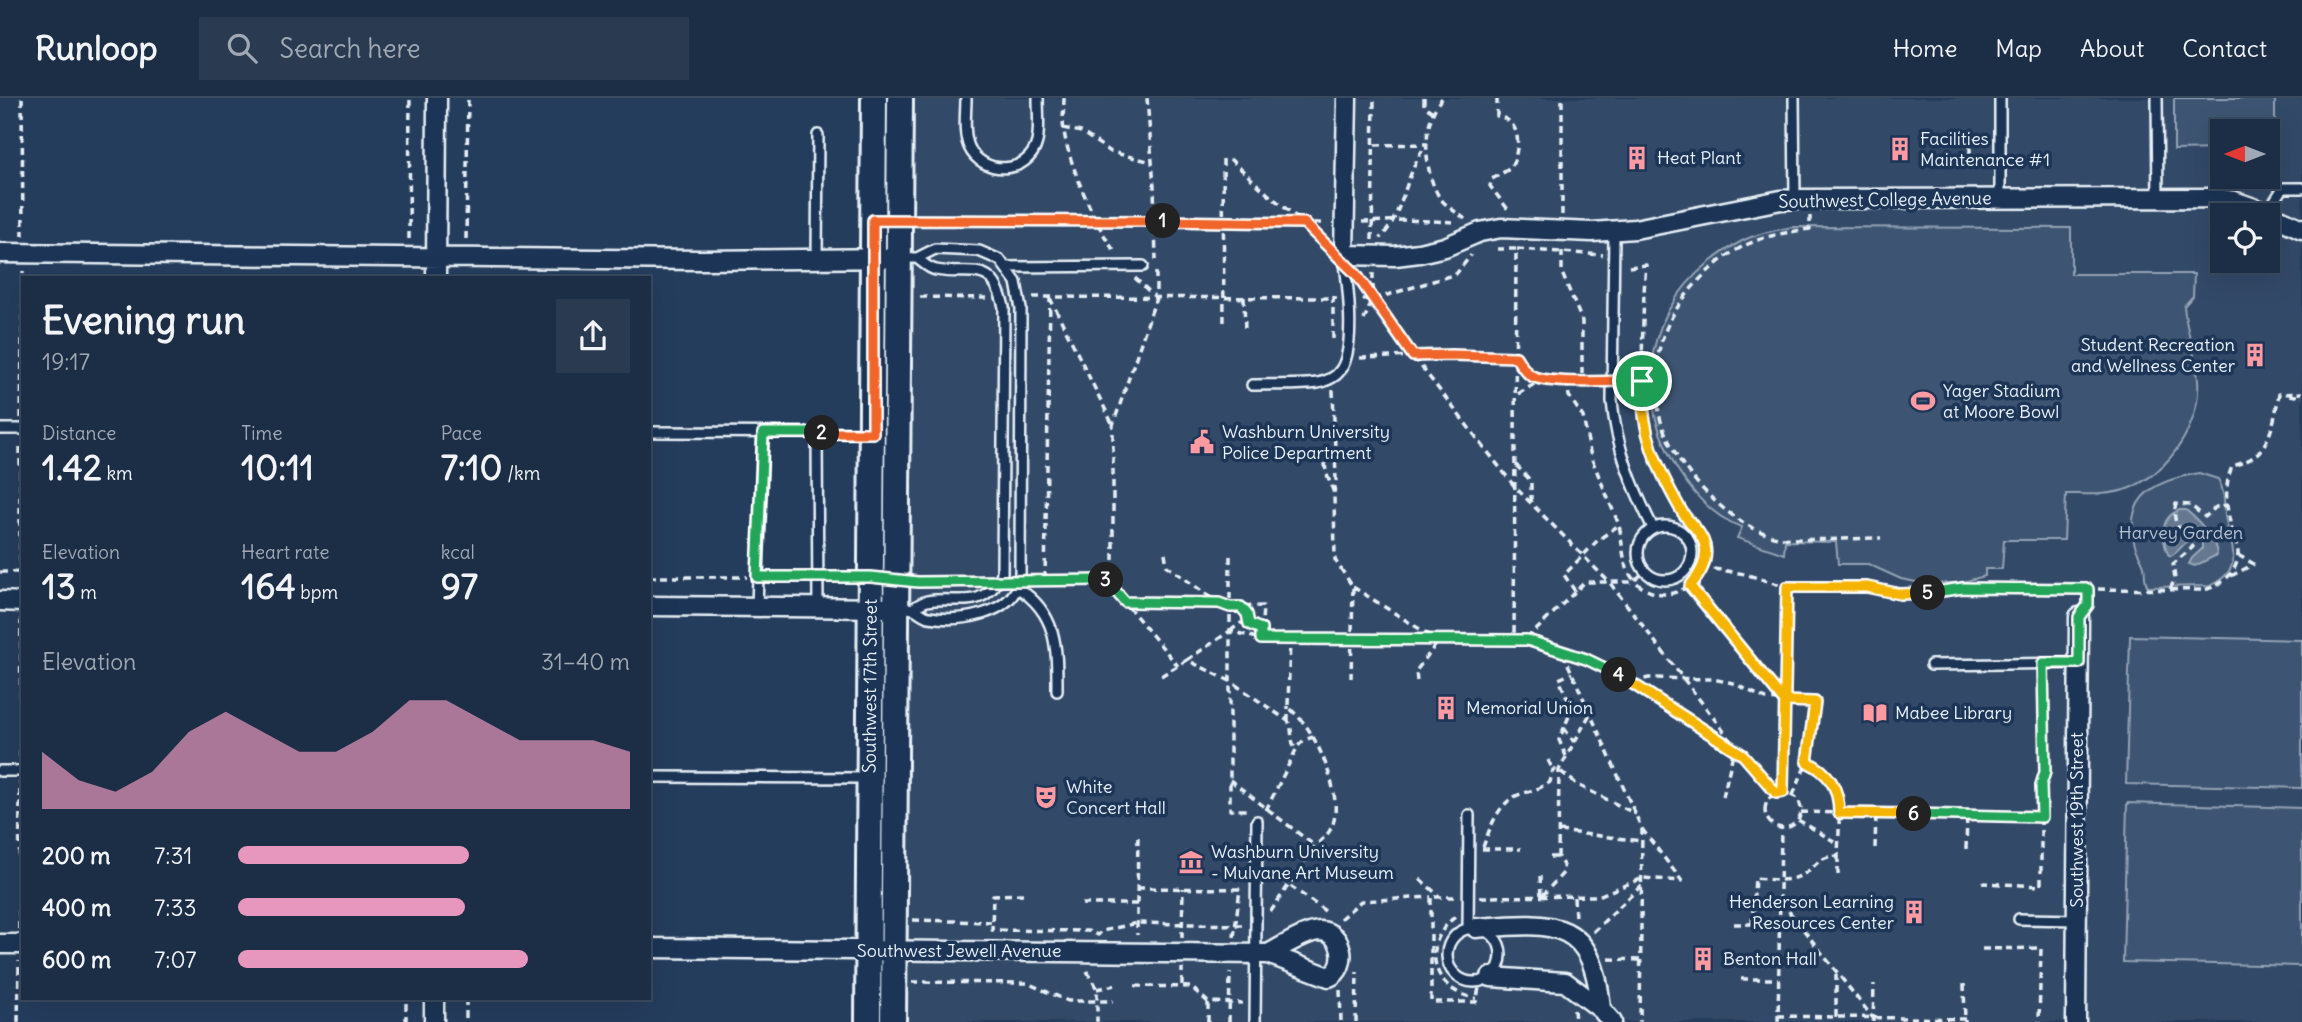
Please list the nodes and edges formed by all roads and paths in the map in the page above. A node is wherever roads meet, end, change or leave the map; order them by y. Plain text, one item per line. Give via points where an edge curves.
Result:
1 (22, 98) edge
2 (410, 98) edge
3 (437, 98) edge
4 (468, 98) edge
5 (874, 98) edge
6 (900, 98) edge
7 (966, 98) edge
8 (1038, 98) edge
9 (1064, 98) edge
10 (1147, 98) edge
11 (1347, 98) edge
12 (1374, 98) edge
13 (1424, 98) edge
14 (1442, 98) edge
15 (1497, 98) edge
16 (1794, 98) edge
17 (2000, 98) edge
18 (2157, 98) edge
19 (1433, 112) junction
20 (1063, 128) junction
21 (1961, 131) dead end
22 (818, 135) dead end
23 (1427, 144) junction
24 (1375, 145) junction
25 (1223, 159) dead end
26 (1230, 159) dead end
27 (1152, 162) junction
28 (2000, 163) junction
29 (2302, 188) edge
30 (2000, 198) junction
31 (2158, 199) junction
32 (1795, 200) junction
33 (2240, 203) edge
34 (2273, 203) edge
35 (1503, 216) dead end
36 (1551, 216) dead end
37 (1572, 216) dead end
38 (2280, 219) edge
39 (899, 220) junction
40 (1097, 220) junction
41 (1155, 221) junction
42 (1392, 221) junction
43 (1223, 222) junction
44 (1373, 222) junction
45 (1304, 223) junction
46 (1345, 223) junction
47 (1810, 225) dead end
48 (2302, 229) edge
49 (1614, 232) junction
50 (1324, 242) junction
51 (1516, 248) dead end
52 (0, 253) edge
53 (24, 253) junction
54 (1614, 255) junction
55 (408, 257) junction
56 (436, 257) junction
57 (466, 257) junction
58 (1339, 257) junction
59 (873, 258) junction
60 (908, 258) junction
61 (817, 259) junction
62 (1126, 266) junction
63 (1143, 266) dead end
64 (1005, 267) junction
65 (1373, 269) dead end
66 (22, 276) edge
67 (436, 276) edge
68 (1333, 289) dead end
69 (1156, 298) junction
70 (1244, 298) dead end
71 (1373, 298) junction
72 (1582, 321) dead end
73 (1224, 326) dead end
74 (1360, 330) dead end
75 (1245, 332) dead end
76 (1356, 349) dead end
77 (1413, 356) junction
78 (1333, 376) junction
79 (1543, 379) junction
80 (1612, 380) junction
81 (1567, 381) junction
82 (1581, 381) junction
83 (1642, 381) junction
84 (1665, 381) junction
85 (1252, 385) dead end
86 (1517, 395) dead end
87 (2302, 395) edge
88 (1112, 425) junction
89 (0, 429) edge
90 (21, 429) edge
91 (651, 432) edge
92 (763, 433) junction
93 (817, 433) junction
94 (873, 433) junction
95 (1325, 463) dead end
96 (1515, 464) dead end
97 (1334, 493) junction
98 (1531, 503) junction
99 (2227, 505) junction
100 (1619, 525) junction
101 (1653, 528) junction
102 (1881, 538) dead end
103 (1165, 554) dead end
104 (1583, 555) junction
105 (2238, 555) junction
106 (1230, 556) dead end
107 (1690, 565) junction
108 (1703, 568) junction
109 (1645, 571) junction
110 (0, 572) edge
111 (21, 572) edge
112 (651, 577) edge
113 (757, 577) junction
114 (2229, 577) junction
115 (818, 578) junction
116 (883, 578) junction
117 (1105, 578) junction
118 (1045, 579) junction
119 (999, 580) junction
120 (1634, 581) junction
121 (1610, 583) junction
122 (1019, 584) junction
123 (1690, 586) junction
124 (1353, 587) junction
125 (1787, 587) junction
126 (2088, 589) junction
127 (2169, 590) junction
128 (1575, 591) junction
129 (0, 601) edge
130 (21, 602) edge
131 (1125, 602) junction
132 (1219, 603) junction
133 (651, 606) edge
134 (757, 607) junction
135 (1230, 607) junction
136 (1241, 607) junction
137 (818, 608) junction
138 (871, 608) junction
139 (904, 608) junction
140 (2079, 617) joint
141 (1249, 624) junction
142 (1261, 629) junction
143 (1230, 631) junction
144 (1290, 638) junction
145 (1351, 638) junction
146 (1261, 639) junction
147 (1438, 639) junction
148 (1527, 640) junction
149 (1563, 653) junction
150 (1187, 660) junction
151 (2043, 663) junction
152 (2079, 663) junction
153 (1931, 665) dead end
154 (1178, 666) junction
155 (1572, 673) junction
156 (1161, 676) dead end
157 (1351, 678) dead end
158 (1684, 678) junction
159 (1230, 681) junction
160 (1417, 681) dead end
161 (1632, 682) junction
162 (1057, 691) dead end
163 (1784, 701) junction
164 (1585, 703) junction
165 (1288, 706) junction
166 (1572, 709) junction
167 (1559, 710) dead end
168 (1590, 714) junction
169 (1288, 721) junction
170 (1564, 728) junction
171 (1313, 737) junction
172 (1574, 742) junction
173 (1734, 749) junction
174 (1296, 750) junction
175 (1743, 755) junction
176 (1566, 756) junction
177 (1548, 760) dead end
178 (1807, 762) junction
179 (1553, 770) junction
180 (1559, 770) junction
181 (0, 771) edge
182 (21, 771) edge
183 (651, 777) edge
184 (870, 778) junction
185 (1230, 780) junction
186 (1783, 792) junction
187 (1776, 793) junction
188 (1793, 795) junction
189 (1723, 797) dead end
190 (1267, 808) junction
191 (1230, 810) dead end
192 (1801, 812) junction
193 (1839, 813) junction
194 (1636, 814) junction
195 (1876, 814) junction
196 (1469, 815) dead end
197 (1967, 815) junction
198 (2042, 817) junction
199 (1260, 818) joint
200 (1798, 820) junction
201 (1781, 827) junction
202 (1642, 829) junction
203 (1559, 831) junction
204 (1138, 834) dead end
205 (1642, 841) junction
206 (1839, 844) junction
207 (1315, 846) junction
208 (1875, 848) dead end
209 (1521, 849) dead end
210 (1966, 849) dead end
211 (1839, 856) junction
212 (1550, 857) dead end
213 (1558, 857) junction
214 (1263, 867) dead end
215 (1838, 875) dead end
216 (1540, 876) dead end
217 (1420, 879) dead end
218 (1779, 879) junction
219 (1643, 881) junction
220 (1982, 883) dead end
221 (1480, 885) dead end
222 (1290, 886) junction
223 (1138, 888) junction
224 (1183, 888) junction
225 (1240, 888) junction
226 (1257, 888) junction
227 (1023, 894) dead end
228 (1431, 897) junction
229 (1440, 897) junction
230 (1541, 897) junction
231 (1574, 897) junction
232 (1779, 902) junction
233 (1082, 904) dead end
234 (1137, 904) junction
235 (1458, 904) dead end
236 (1325, 911) dead end
237 (1459, 912) dead end
238 (1340, 919) dead end
239 (2019, 919) dead end
240 (903, 920) dead end
241 (2077, 920) junction
242 (991, 922) junction
243 (1137, 923) junction
244 (1182, 924) junction
245 (1734, 924) dead end
246 (1779, 924) junction
247 (1236, 925) junction
248 (1256, 925) junction
249 (1752, 925) junction
250 (1576, 927) dead end
251 (1472, 929) junction
252 (1589, 936) dead end
253 (1182, 941) dead end
254 (1137, 942) dead end
255 (1233, 942) dead end
256 (0, 944) edge
257 (21, 944) edge
258 (651, 948) edge
259 (1982, 949) dead end
260 (881, 950) junction
261 (1262, 954) junction
262 (1592, 958) junction
263 (1642, 960) junction
264 (1090, 961) dead end
265 (1182, 966) dead end
266 (1230, 967) dead end
267 (1836, 973) junction
268 (1741, 979) dead end
269 (1778, 979) junction
270 (1486, 980) junction
271 (911, 982) dead end
272 (1874, 984) dead end
273 (1965, 984) dead end
274 (1115, 985) dead end
275 (1135, 986) dead end
276 (1182, 986) junction
277 (1339, 988) dead end
278 (1097, 989) junction
279 (1476, 998) junction
280 (406, 1000) edge
281 (434, 1000) edge
282 (466, 1000) edge
283 (1097, 1001) junction
284 (1113, 1001) dead end
285 (1208, 1002) junction
286 (1230, 1002) junction
287 (1247, 1003) dead end
288 (1606, 1015) edge
289 (1778, 1016) junction
290 (1836, 1017) junction
291 (1873, 1020) edge
292 (1965, 1021) edge
293 (18, 1022) edge
294 (406, 1022) edge
295 (434, 1022) edge
296 (466, 1022) edge
297 (868, 1022) edge
298 (893, 1022) edge
299 (1097, 1022) edge
300 (1208, 1022) edge
301 (1230, 1022) edge
302 (1255, 1022) edge
303 (1341, 1022) edge
304 (1640, 1022) edge
305 (1778, 1022) edge
306 (2039, 1022) edge
307 (2076, 1022) edge

1 - 53 path
2 - 55 path
3 - 56 street
4 - 57 path
5 - 59 main road, Southwest 17th Street
6 - 39 main road, Southwest 17th Street
7 - 8 lane via 970,149 982,163 1002,168 1021,163 1036,146
9 - 20 path
10 - 27 path
11 - 46 street
12 - 24 path
13 - 19 path via 1424,106
14 - 19 path
15 - 35 path via 1497,116 1513,124 1518,144 1511,168 1490,183 1514,216
16 - 32 lane
17 - 28 lane
18 - 31 lane
19 - 23 path
20 - 27 path via 1082,132 1111,152
20 - 40 path
21 - 28 path via 1970,131 1970,163
22 - 61 lane
23 - 24 path
23 - 42 path via 1413,165
23 - 42 path via 1437,195 1467,220
24 - 44 path
25 - 43 path
26 - 45 path
27 - 41 path
28 - 30 lane
29 - 34 lane via 2283,188
30 - 31 street, Southwest College Avenue
30 - 32 street, Southwest College Avenue
31 - 33 street, Southwest College Avenue via 2215,198
32 - 49 street, Southwest College Avenue
36 - 37 path
38 - 48 street, Southwest College Avenue
39 - 40 path
39 - 60 main road, Southwest 17th Street
40 - 41 path
40 - 62 path
41 - 43 path
41 - 69 path
42 - 44 path
42 - 44 path via 1385,234 1372,243
43 - 45 path
43 - 73 path
44 - 46 path
45 - 46 path
45 - 50 path
46 - 58 street
47 - 84 path via 1810,229 1747,244 1698,281 1674,315 1658,357
49 - 54 lane
49 - 58 street, Southwest College Avenue via 1501,228 1419,253
50 - 58 path
50 - 58 path
51 - 54 path
52 - 53 street
53 - 55 street
53 - 66 path
54 - 80 lane
54 - 83 path via 1628,255 1628,267 1646,265
55 - 56 street
56 - 57 street
56 - 67 street
57 - 61 street
58 - 71 path
58 - 78 lane via 1349,299 1348,345 1346,359
59 - 60 street
59 - 61 street
59 - 94 main road, Southwest 17th Street
60 - 64 lane via 935,249 979,251
60 - 116 main road, Southwest 17th Street
60 - 119 lane via 933,270 976,271 1000,290 1004,307
62 - 63 lane
62 - 64 lane
62 - 69 path
64 - 122 lane via 1016,282 1021,309
65 - 71 path
68 - 78 path
69 - 88 path
70 - 75 path
71 - 74 path
71 - 77 path
72 - 82 path
76 - 77 path via 1356,358
77 - 79 path via 1516,357 1532,377
77 - 98 path
78 - 85 lane via 1319,383
78 - 97 path
79 - 81 path
79 - 86 path
80 - 82 path
80 - 83 path
80 - 101 lane via 1620,447
81 - 82 path
81 - 100 path
83 - 84 path
83 - 108 path via 1647,438 1682,512 1700,535
84 - 102 path via 1658,404 1674,449 1698,485 1734,517 1771,536
87 - 99 path via 2279,394 2263,446 2256,455 2232,467
88 - 117 path via 1112,572
88 - 118 path via 1049,298
89 - 90 lane
91 - 92 lane
92 - 93 lane
92 - 113 lane
93 - 94 lane
93 - 115 lane
94 - 116 main road, Southwest 17th Street
95 - 97 path
96 - 98 path via 1531,481
97 - 124 path via 1335,560
98 - 104 path
99 - 105 path
99 - 127 path via 2204,517 2190,505 2176,504 2176,525 2193,547 2173,564 2175,579
100 - 104 path
100 - 120 path via 1626,565
101 - 107 lane via 1668,526 1682,531 1692,550
101 - 109 lane via 1638,548
103 - 132 path via 1167,566
104 - 121 path
104 - 128 path via 1564,575
105 - 114 path
105 - 114 path via 2254,565
106 - 135 path
107 - 108 path
107 - 109 lane via 1672,580 1654,578
108 - 123 path
108 - 125 path
109 - 120 path
110 - 111 path
112 - 113 path
113 - 115 path
113 - 134 lane
114 - 127 path via 2214,588
115 - 116 path
115 - 137 lane
116 - 119 path
116 - 138 main road, Southwest 17th Street
116 - 139 main road, Southwest 17th Street
117 - 118 path
117 - 131 path
118 - 122 path
119 - 139 lane via 985,594 967,602 927,601
120 - 121 path
120 - 123 path via 1643,589 1663,594
121 - 128 path via 1585,582
121 - 158 path
122 - 139 lane via 1010,598 972,617 927,617
122 - 162 lane via 1051,624 1057,645
123 - 163 path
124 - 145 path
124 - 147 path
125 - 126 path via 1867,587 1900,594 1963,588
125 - 163 path
126 - 127 path
126 - 140 path via 2088,605
128 - 148 path
129 - 130 street
131 - 132 path
131 - 154 path
132 - 135 path
133 - 134 street
134 - 137 street
135 - 136 path
135 - 143 path
136 - 141 path
136 - 142 path via 1263,606
137 - 138 street
138 - 139 street
138 - 184 main road, Southwest 17th Street
139 - 260 main road, Southwest 17th Street
140 - 152 street, Southwest 19th Street
141 - 142 path
141 - 143 path via 1241,623
142 - 146 path
143 - 146 path
143 - 150 path
143 - 159 path
144 - 145 path
144 - 146 path
144 - 165 path
145 - 147 path
145 - 157 path
147 - 148 path
147 - 160 path via 1416,671
148 - 149 path
149 - 155 path
149 - 161 path
150 - 154 path
150 - 159 path
151 - 152 lane
151 - 153 lane
151 - 198 path
152 - 241 street, Southwest 19th Street
154 - 156 path
155 - 164 path
155 - 166 path via 1559,679
158 - 161 path
158 - 163 path via 1733,683 1766,699
158 - 175 path
159 - 169 path
159 - 185 path
161 - 173 path
163 - 178 path via 1815,702
163 - 186 path
164 - 166 path
164 - 168 path
165 - 169 path
165 - 171 path
166 - 167 path
166 - 170 path
168 - 172 path
168 - 194 path
169 - 174 path
170 - 172 path
170 - 176 path via 1559,740
171 - 174 path
171 - 207 path via 1330,777 1335,805 1331,829
172 - 176 path
173 - 175 path
173 - 189 path
174 - 190 path
175 - 187 path
176 - 180 path
177 - 179 path
178 - 188 path
178 - 193 path via 1818,766 1833,783
179 - 180 path
179 - 209 path via 1550,782 1516,796 1499,812 1482,849
180 - 194 path via 1578,785
180 - 203 path
181 - 182 lane
182 - 257 path
183 - 184 lane
184 - 260 main road, Southwest 17th Street
185 - 190 path
185 - 191 path
186 - 187 path
186 - 188 path
187 - 201 path via 1765,813 1772,824
188 - 192 path
190 - 199 path
190 - 207 path
192 - 193 path
192 - 200 path
193 - 195 path
193 - 206 path
194 - 202 path
195 - 197 path
195 - 208 path
196 - 251 lane
197 - 198 path
197 - 210 path
198 - 220 path via 2041,886
199 - 226 lane
200 - 201 path
200 - 206 path
201 - 218 path
202 - 205 path
202 - 219 path via 1682,881
203 - 205 path
203 - 213 path
204 - 223 path
205 - 219 path
206 - 211 path
207 - 222 path
211 - 215 path
211 - 218 path via 1823,858 1799,877
212 - 213 path
213 - 230 path via 1564,873
214 - 222 path
216 - 230 path
217 - 229 path
218 - 232 path
218 - 249 path via 1755,878
219 - 231 path via 1598,896
219 - 252 path
219 - 263 path
221 - 230 path via 1480,897
222 - 236 path
223 - 224 path
223 - 234 path
224 - 225 path
224 - 244 path
225 - 226 path
225 - 247 path
226 - 248 lane
227 - 242 path via 993,895
228 - 229 path
228 - 238 path via 1361,901
228 - 279 path via 1431,1002 1476,1002
229 - 235 path via 1458,897
230 - 231 path
231 - 250 path
232 - 246 path
232 - 267 path
233 - 234 path
234 - 243 path
237 - 279 path via 1436,940 1435,959 1448,986
239 - 241 lane
240 - 242 path
241 - 307 street, Southwest 19th Street
242 - 243 path via 992,930 1088,931 1098,935
243 - 244 path
243 - 254 path
244 - 247 path
244 - 253 path
245 - 249 path
246 - 249 path
246 - 269 path
247 - 248 path
247 - 255 path
248 - 261 lane
251 - 262 street via 1555,927 1582,943
251 - 270 lane via 1485,930 1500,946 1498,969
251 - 270 lane via 1457,934 1449,945 1449,967 1468,982
256 - 257 street
257 - 293 path
258 - 260 street, Southwest Jewell Avenue
259 - 306 path via 2041,948
260 - 261 street, Southwest Jewell Avenue
260 - 297 main road, Southwest 17th Street
260 - 298 main road, Southwest 17th Street
261 - 302 lane
262 - 263 path
262 - 288 street
263 - 304 path
264 - 278 path via 1087,971
265 - 276 path
266 - 286 path
267 - 290 path
267 - 291 path
268 - 269 path
269 - 289 path
270 - 279 path
270 - 288 street via 1565,982
271 - 283 path via 1027,984 1068,1001
272 - 291 path
273 - 292 path
274 - 278 path
275 - 276 path
276 - 285 path via 1191,987
277 - 303 path
278 - 283 path
280 - 294 path
281 - 295 street
282 - 296 path
283 - 284 path
283 - 299 path
285 - 286 path
285 - 300 path
286 - 287 path
286 - 301 path
289 - 290 path
289 - 305 path
290 - 291 path
291 - 292 path

